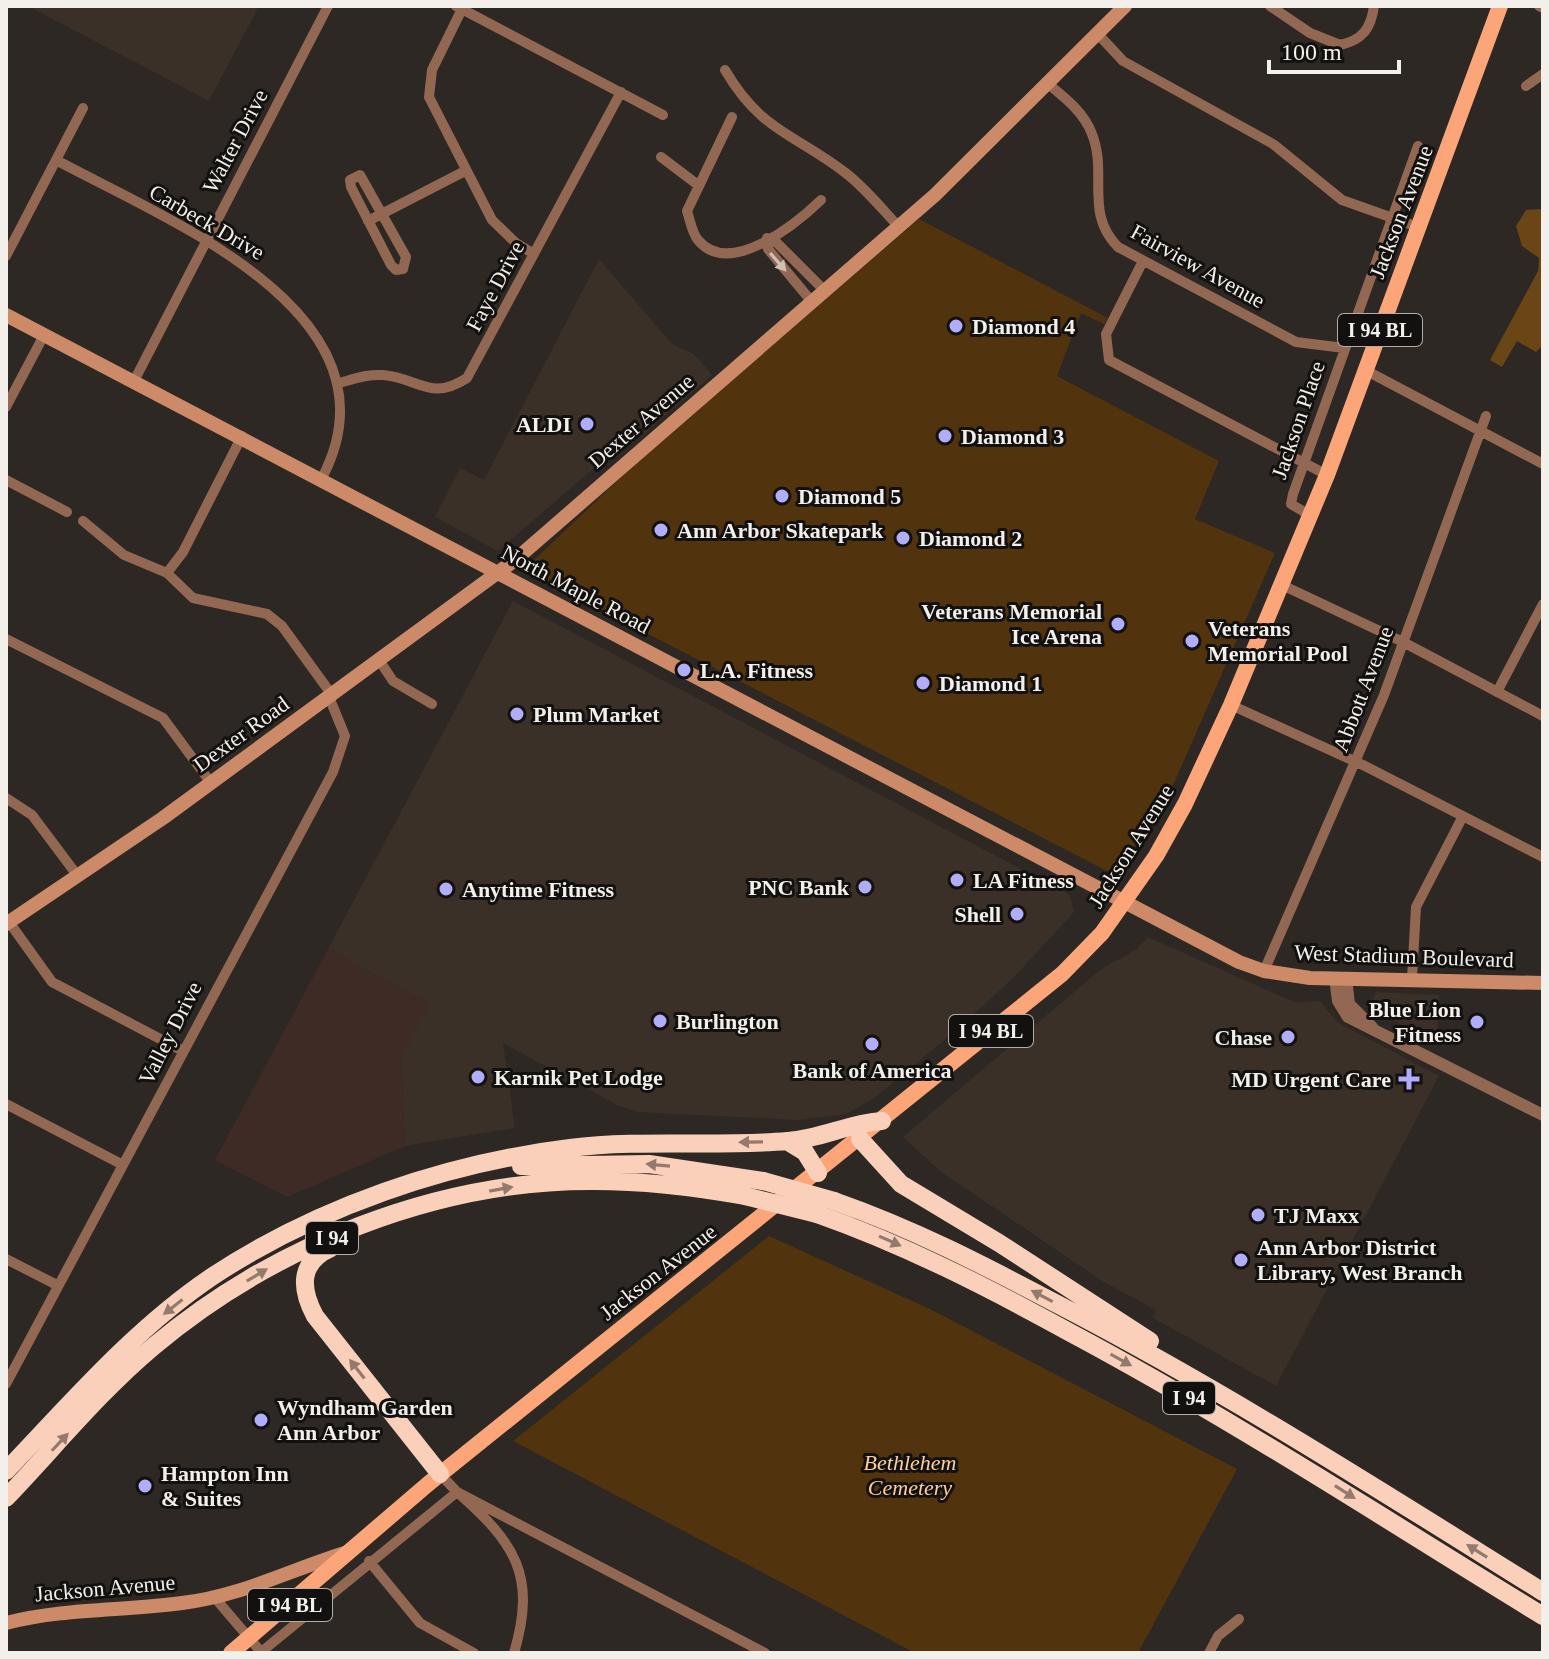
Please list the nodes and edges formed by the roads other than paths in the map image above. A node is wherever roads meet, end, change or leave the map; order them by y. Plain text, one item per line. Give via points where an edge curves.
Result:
1 (328, 6) edge
2 (1125, 6) edge
3 (1270, 6) edge
4 (1374, 6) edge
5 (1500, 6) edge
6 (459, 8) edge
7 (1097, 33) junction
8 (725, 70) dead end
9 (1543, 74) edge
10 (1047, 83) junction
11 (1526, 86) dead end
12 (621, 92) junction
13 (83, 108) dead end
14 (663, 115) dead end
15 (732, 117) dead end
16 (1418, 146) dead end
17 (661, 157) dead end
18 (56, 160) junction
19 (465, 171) junction
20 (698, 185) junction
21 (821, 200) dead end
22 (383, 213) junction
23 (1392, 220) junction
24 (368, 221) junction
25 (899, 227) junction
26 (1418, 227) junction
27 (767, 238) junction
28 (206, 240) junction
29 (534, 254) junction
30 (6, 256) edge
31 (1143, 261) junction
32 (825, 291) junction
33 (812, 302) junction
34 (6, 315) edge
35 (44, 335) junction
36 (1344, 348) junction
37 (1365, 370) junction
38 (134, 381) junction
39 (339, 383) junction
40 (6, 407) edge
41 (1486, 416) dead end
42 (1480, 428) junction
43 (242, 436) junction
44 (1543, 464) edge
45 (1304, 465) junction
46 (1327, 475) junction
47 (322, 478) junction
48 (6, 480) edge
49 (67, 512) dead end
50 (1311, 516) junction
51 (83, 521) dead end
52 (167, 573) junction
53 (498, 573) junction
54 (1282, 585) junction
55 (1543, 604) edge
56 (6, 639) edge
57 (1403, 642) junction
58 (379, 660) junction
59 (1497, 692) junction
60 (330, 696) junction
61 (432, 704) dead end
62 (1231, 705) junction
63 (1543, 716) edge
64 (1356, 761) junction
65 (211, 783) junction
66 (6, 798) edge
67 (1463, 816) junction
68 (1543, 857) edge
69 (77, 875) junction
70 (1125, 902) junction
71 (8, 923) edge
72 (1264, 971) junction
73 (1341, 978) junction
74 (1412, 978) junction
75 (1543, 983) edge
76 (183, 1051) junction
77 (6, 1104) edge
78 (1543, 1115) edge
79 (882, 1121) junction
80 (860, 1139) junction
81 (787, 1141) junction
82 (123, 1165) junction
83 (818, 1173) junction
84 (363, 1202) junction
85 (412, 1209) junction
86 (6, 1259) edge
87 (57, 1285) junction
88 (6, 1384) edge
89 (1233, 1402) junction
90 (6, 1471) edge
91 (440, 1474) junction
92 (457, 1492) junction
93 (6, 1498) edge
94 (345, 1553) junction
95 (369, 1561) junction
96 (1543, 1592) edge
97 (215, 1598) junction
98 (1543, 1616) edge
99 (1239, 1619) dead end
100 (6, 1623) edge
101 (249, 1639) junction
102 (231, 1653) edge
103 (261, 1653) edge
104 (474, 1653) edge
105 (514, 1653) edge
106 (765, 1653) edge
107 (1209, 1653) edge

1 - 28 street, Walter Drive
2 - 7 main road, Dexter Avenue
3 - 4 street via 1310,33 1340,45 1365,34
5 - 26 main road, Jackson Avenue / I 94 BL
6 - 12 street
6 - 19 street via 432,70 429,97
7 - 10 main road, Dexter Avenue
7 - 23 street via 1123,61 1260,136 1342,200
8 - 25 street via 759,115 849,176
9 - 11 street
10 - 25 main road, Dexter Avenue
10 - 31 street, Fairview Avenue via 1076,109 1093,135 1104,232
12 - 14 street
12 - 29 street, Faye Drive
13 - 18 street
15 - 20 street
16 - 23 street, Jackson Place
17 - 20 street
18 - 28 street, Carbeck Drive
18 - 30 street
19 - 22 street
19 - 29 street via 492,220
20 - 27 street via 687,211 697,239 716,255 736,256
21 - 27 street via 801,219
22 - 24 street
22 - 24 street via 365,179 354,176 351,187
22 - 24 street via 406,257 403,269 391,265
23 - 26 street
23 - 36 street, Jackson Place
25 - 32 main road, Dexter Avenue
26 - 37 main road, Jackson Avenue / I 94 BL
27 - 32 street
27 -> 33 street via 768,249
28 - 38 street, Walter Drive
28 - 39 street, Carbeck Drive via 246,264 283,298 320,345
29 - 39 street, Faye Drive via 467,378 442,390 386,375
31 - 36 street, Fairview Avenue via 1296,342
31 - 45 street via 1106,334 1109,360
32 - 33 main road, Dexter Avenue
33 - 53 main road, Dexter Avenue
34 - 35 main road, North Maple Road
35 - 38 main road, North Maple Road
35 - 40 street
36 - 45 street, Jackson Place
37 - 42 street
37 - 46 main road, Jackson Avenue / I 94 BL
38 - 43 main road, North Maple Road
39 - 47 street, Carbeck Drive via 343,424
41 - 42 street, Abbott Avenue
42 - 44 street
42 - 57 street, Abbott Avenue
43 - 47 main road, North Maple Road
43 - 52 street
45 - 46 street
45 - 50 street, Jackson Place via 1291,504
46 - 50 main road, Jackson Avenue / I 94 BL
47 - 53 main road, North Maple Road
48 - 49 street
50 - 54 main road, Jackson Avenue / I 94 BL
51 - 52 street via 117,551
52 - 60 street via 193,598 267,614 282,626
53 - 58 main road, Dexter Road
53 - 70 main road, North Maple Road
54 - 57 street
54 - 62 main road, Jackson Avenue / I 94 BL
55 - 59 street
56 - 65 street via 163,718
57 - 59 street
57 - 64 street, Abbott Avenue
58 - 60 main road, Dexter Road
58 - 61 street via 393,681
59 - 63 street
60 - 65 main road, Dexter Road
60 - 76 street, Valley Drive via 343,726 344,747
62 - 64 street
62 - 70 main road, Jackson Avenue / I 94 BL via 1185,804
64 - 67 street
64 - 72 street, Abbott Avenue
65 - 69 main road, Dexter Road
66 - 69 street via 32,815
67 - 68 street
67 - 74 street via 1416,907
69 - 71 main road, Dexter Road
70 - 72 main road, North Maple Road
70 - 79 main road, Jackson Avenue / I 94 BL via 1062,974
71 - 76 street via 52,982
72 - 73 main road, West Stadium Boulevard
73 - 74 main road, West Stadium Boulevard
73 - 78 street via 1349,1004 1372,1027
74 - 75 main road, West Stadium Boulevard
76 - 82 street, Valley Drive
77 - 82 street
79 - 80 main road, Jackson Avenue / I 94 BL
79 - 81 highway
80 - 83 main road, Jackson Avenue / I 94 BL
80 - 89 highway via 901,1184 1133,1329
81 - 83 highway via 805,1152
81 -> 84 highway via 569,1148 434,1175
82 - 87 street, Valley Drive
83 - 91 main road, Jackson Avenue / I 94 BL
89 -> 84 highway, I 94, bridge via 1117,1335 906,1226 763,1181 649,1164 565,1163 472,1175
84 -> 90 highway, I 94 via 280,1239 213,1277 124,1350
91 -> 85 highway via 315,1316 304,1291 305,1272 315,1257
93 -> 85 highway, I 94 via 107,1392 188,1319 304,1250
85 -> 98 highway, I 94, bridge via 512,1187 593,1181 689,1186 817,1214 880,1236 1126,1362
86 - 87 street
87 - 88 street, Valley Drive
96 -> 89 highway, I 94
91 - 92 street
91 - 94 main road, Jackson Avenue / I 94 BL
92 - 95 street
92 - 105 street via 506,1540 522,1575 522,1624
92 - 106 street
94 - 97 main road, Jackson Avenue
94 - 101 main road, Jackson Avenue / I 94 BL
95 - 103 street
95 - 104 street via 420,1623
97 - 100 main road, Jackson Avenue via 42,1614
97 - 101 street
99 - 107 street via 1218,1636
101 - 102 main road, Jackson Avenue / I 94 BL
101 - 103 street

